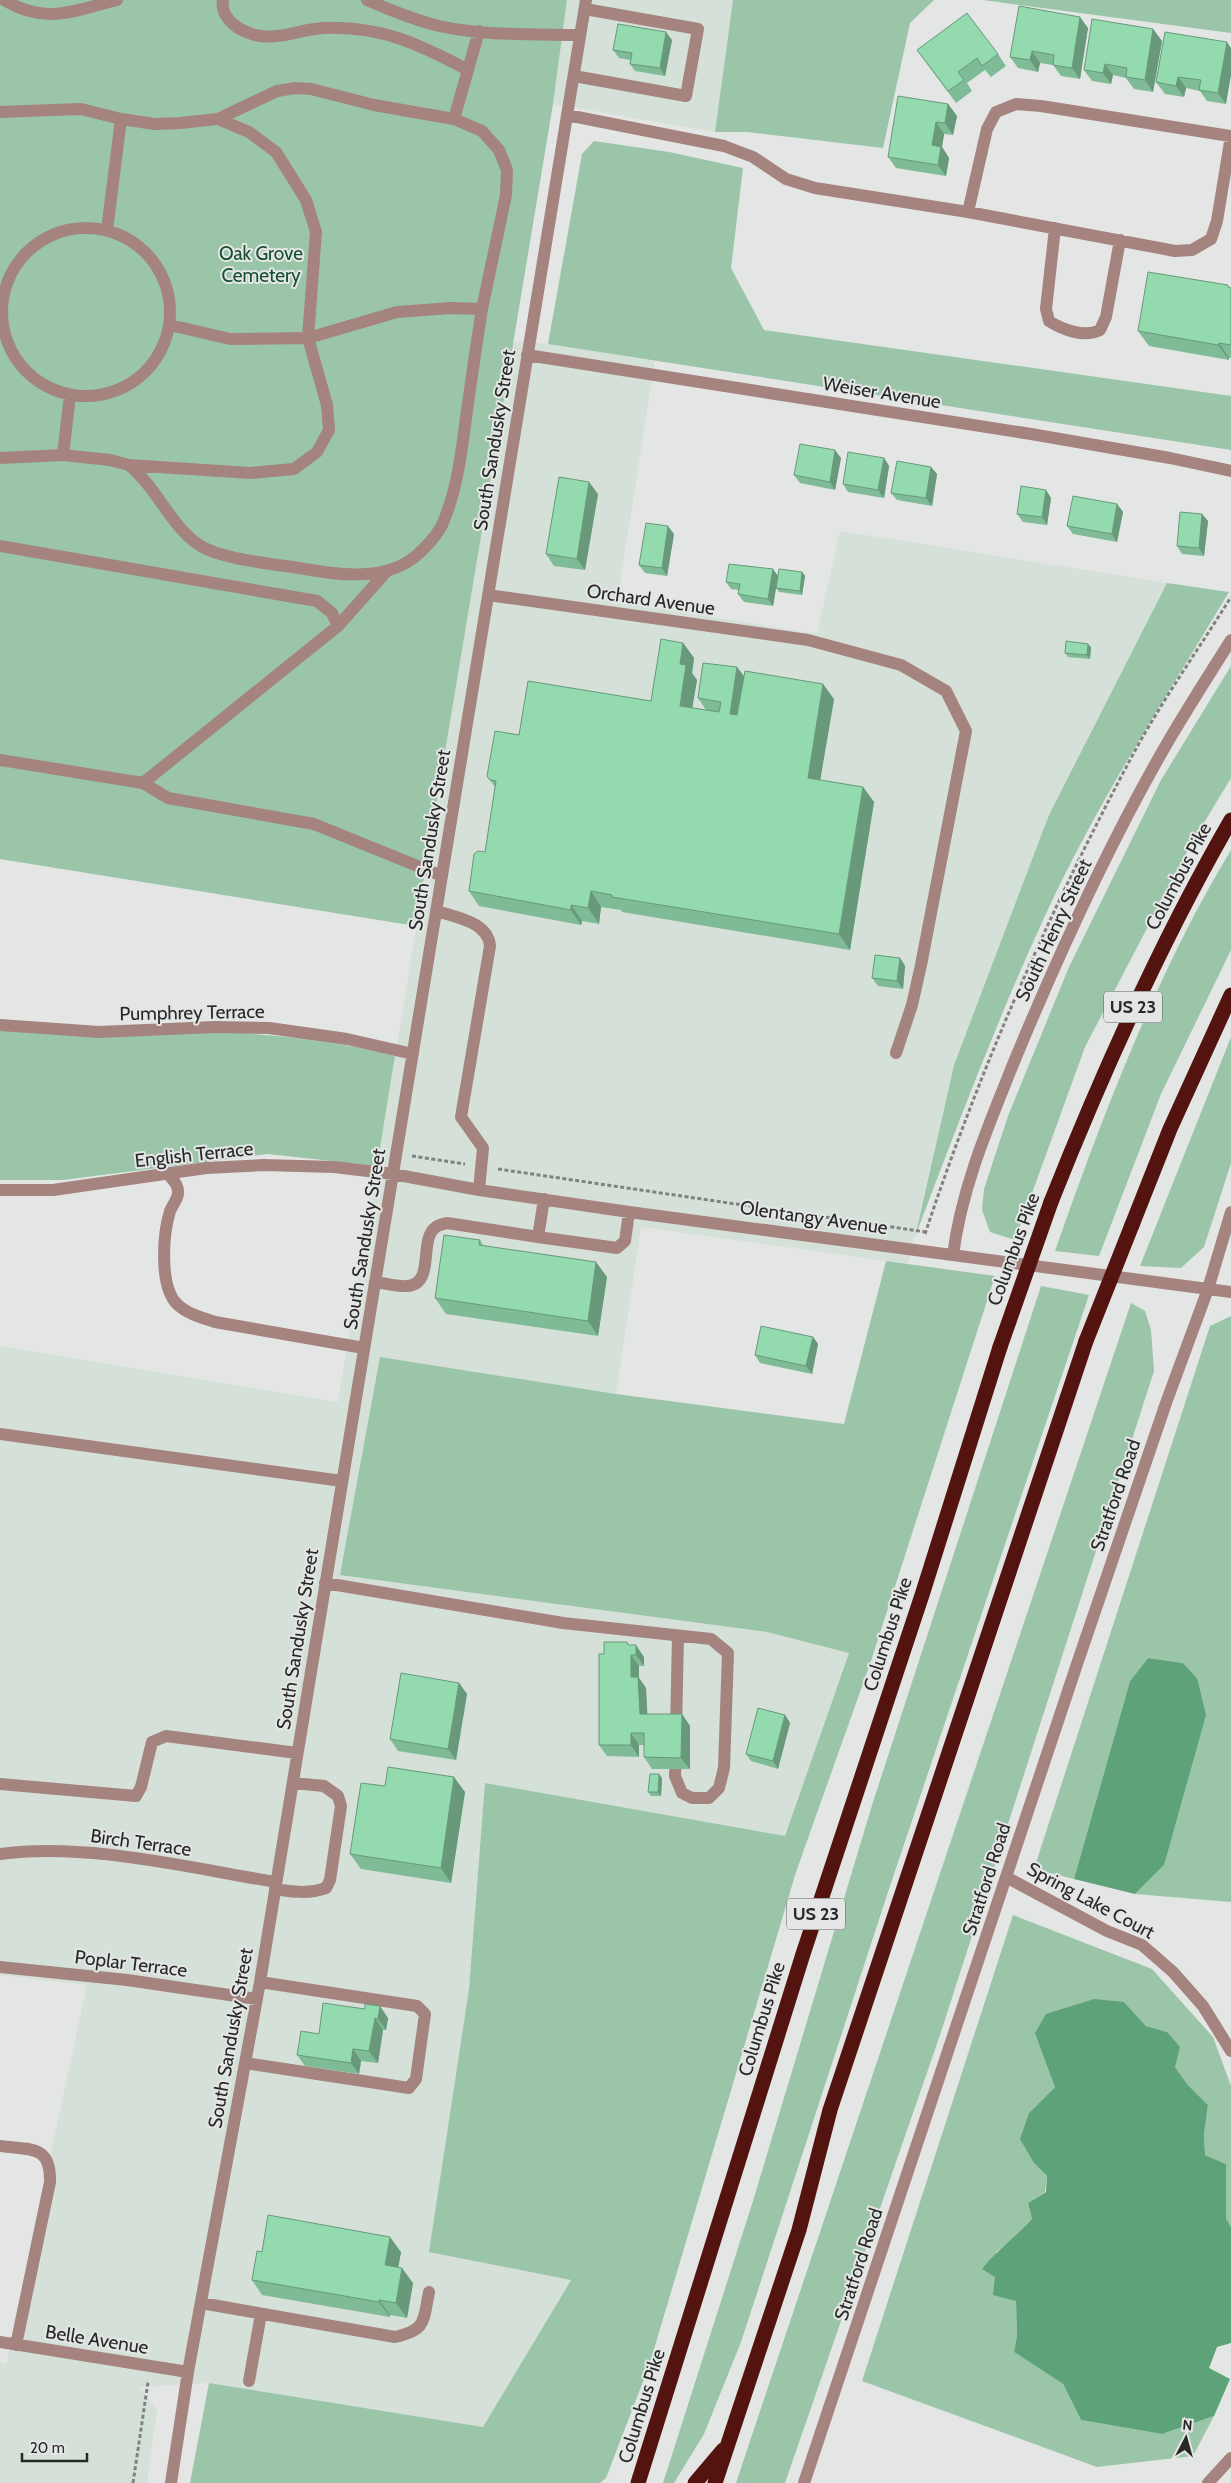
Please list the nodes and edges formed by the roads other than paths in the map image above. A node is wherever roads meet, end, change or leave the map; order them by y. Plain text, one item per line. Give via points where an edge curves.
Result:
1 (4, 0) edge
2 (118, 0) edge
3 (223, 0) edge
4 (367, 0) edge
5 (585, 4) edge
6 (479, 31) junction
7 (580, 36) junction
8 (468, 70) junction
9 (574, 76) junction
10 (0, 112) edge
11 (567, 115) junction
12 (121, 119) junction
13 (218, 119) junction
14 (454, 119) junction
15 (1231, 136) edge
16 (968, 212) junction
17 (1055, 228) junction
18 (107, 230) junction
19 (1120, 240) junction
20 (1, 295) edge
21 (482, 309) junction
22 (170, 325) junction
23 (308, 338) junction
24 (527, 356) junction
25 (70, 394) junction
26 (63, 455) junction
27 (0, 458) edge
28 (129, 466) junction
29 (1231, 472) edge
30 (0, 546) edge
31 (387, 571) junction
32 (488, 595) junction
33 (338, 626) junction
34 (1231, 640) edge
35 (0, 760) edge
36 (143, 783) junction
37 (1231, 820) edge
38 (442, 876) junction
39 (437, 911) junction
40 (1231, 995) edge
41 (0, 1025) edge
42 (896, 1053) dead end
43 (413, 1054) junction
44 (168, 1174) junction
45 (393, 1174) junction
46 (0, 1190) edge
47 (479, 1190) junction
48 (544, 1200) junction
49 (629, 1212) junction
50 (1231, 1212) edge
51 (538, 1237) junction
52 (953, 1255) junction
53 (375, 1282) junction
54 (1208, 1289) junction
55 (1231, 1292) edge
56 (364, 1348) junction
57 (0, 1434) edge
58 (342, 1481) junction
59 (325, 1584) junction
60 (678, 1636) junction
61 (297, 1753) junction
62 (292, 1783) junction
63 (0, 1784) edge
64 (0, 1854) edge
65 (1006, 1877) junction
66 (276, 1885) junction
67 (0, 1968) edge
68 (260, 1982) junction
69 (257, 1999) junction
70 (1231, 2051) edge
71 (245, 2063) junction
72 (0, 2146) edge
73 (429, 2292) dead end
74 (201, 2303) junction
75 (261, 2314) junction
76 (0, 2342) edge
77 (16, 2345) junction
78 (188, 2372) junction
79 (249, 2381) dead end
80 (727, 2446) junction
81 (1231, 2458) edge
82 (171, 2483) edge
83 (638, 2483) edge
84 (695, 2483) edge
85 (715, 2483) edge
86 (804, 2483) edge
87 (1208, 2483) edge

1 - 2 street via 34,14 57,15
3 - 8 street via 225,15 235,26 250,34 269,37 323,28 374,32 422,45
4 - 6 street via 440,26
5 - 7 street, South Sandusky Street
5 - 9 street via 698,29 686,96
6 - 7 street
6 - 8 street
7 - 9 street, South Sandusky Street
8 - 14 street
9 - 11 street, South Sandusky Street
10 - 12 street via 82,109
11 - 16 street via 724,146 753,157 786,179 815,188
11 - 24 street, South Sandusky Street
12 - 13 street via 155,124
12 - 18 street
13 - 14 street via 277,91 295,88
13 - 23 street via 249,132 276,152 306,200 316,232
14 - 21 street via 482,131 499,150 507,170 506,195
15 - 16 street via 1016,104 996,112 987,129
15 - 19 street via 1211,239 1192,250 1175,251
16 - 17 street
17 - 19 street
17 - 19 street via 1046,309 1049,321 1061,329 1093,334 1100,330 1106,317
18 - 20 street via 80,227 53,234 29,248 12,270
18 - 22 street via 130,239 149,256 163,276 170,300
20 - 25 street via 2,322 9,348 24,369 45,385
21 - 23 street via 397,312
21 - 31 street via 459,472 451,501 441,527 424,547 409,561
22 - 23 street via 230,340
22 - 25 street via 161,351 145,372 122,388 97,396
23 - 28 street via 327,405 328,430 317,452 294,469 250,473
24 - 29 street, Weiser Avenue via 1031,434
24 - 32 street, South Sandusky Street
25 - 26 street
26 - 27 street
26 - 28 street via 110,460
28 - 31 street via 143,477 199,545 221,554 314,570 355,574
30 - 33 street via 317,601 332,613
31 - 33 street
32 - 38 street, South Sandusky Street
32 - 42 street, Orchard Avenue via 808,640 901,665 946,691 966,731 921,965
33 - 36 street
34 - 52 street, South Henry Street via 1169,740 1126,819 1044,990 970,1178 958,1219
35 - 36 street
36 - 38 street via 168,798 314,824
37 - 83 highway, Columbus Pike / US 23, bridge via 1130,1012 1051,1202 1000,1346 923,1592 803,1954
38 - 39 street, South Sandusky Street
39 - 43 street, South Sandusky Street
39 - 47 street via 482,927 489,936 490,946 461,1117 483,1148
40 - 80 highway, bridge via 1170,1129 1086,1342 830,2110 799,2230
41 - 43 street, Pumphrey Terrace via 99,1032 269,1028 347,1039
43 - 45 street, South Sandusky Street
44 - 45 street, English Terrace via 264,1165 334,1167
44 - 46 street, English Terrace via 53,1190
44 - 56 street via 176,1183 178,1194 170,1212 164,1260 168,1288 177,1304 215,1322
45 - 47 street, Olentangy Avenue
45 - 53 street, South Sandusky Street
47 - 48 street, Olentangy Avenue
48 - 49 street, Olentangy Avenue
48 - 51 street
49 - 51 street via 625,1241 617,1248
49 - 52 street, Olentangy Avenue
50 - 54 street, Stratford Road
51 - 53 street via 447,1223 436,1227 430,1236 424,1270 418,1281 408,1286
52 - 54 street, Olentangy Avenue
53 - 56 street, South Sandusky Street
54 - 55 street, Olentangy Avenue
54 - 65 street, Stratford Road via 1163,1412
56 - 58 street, South Sandusky Street
57 - 58 street
58 - 59 street, South Sandusky Street
59 - 60 street via 564,1623
59 - 61 street, South Sandusky Street
60 - 60 street via 711,1639 728,1653 724,1768 719,1788 709,1798 692,1798 682,1793 675,1776
61 - 62 street, South Sandusky Street
61 - 63 street via 166,1736 152,1742 136,1796
62 - 66 street, South Sandusky Street
62 - 66 street, Birch Terrace via 324,1786 338,1796 341,1806 330,1880 326,1888 314,1893 292,1892
64 - 66 street, Birch Terrace via 32,1850 74,1852
65 - 70 street, Spring Lake Court via 1107,1931 1142,1945 1173,1972 1203,2006
65 - 86 street, Stratford Road
66 - 68 street, South Sandusky Street
67 - 69 street, Poplar Terrace via 127,1980
68 - 69 street, South Sandusky Street
68 - 71 street via 417,2006 425,2014 416,2079 409,2088
69 - 71 street, South Sandusky Street
71 - 74 street, South Sandusky Street
72 - 77 street via 39,2151 46,2158 50,2171
73 - 75 street via 422,2324 414,2333 395,2337
74 - 75 street
74 - 78 street, South Sandusky Street
75 - 79 street
76 - 77 street, Belle Avenue
77 - 78 street, Belle Avenue
78 - 82 street, South Sandusky Street
80 - 84 highway
80 - 85 highway
81 - 87 street

